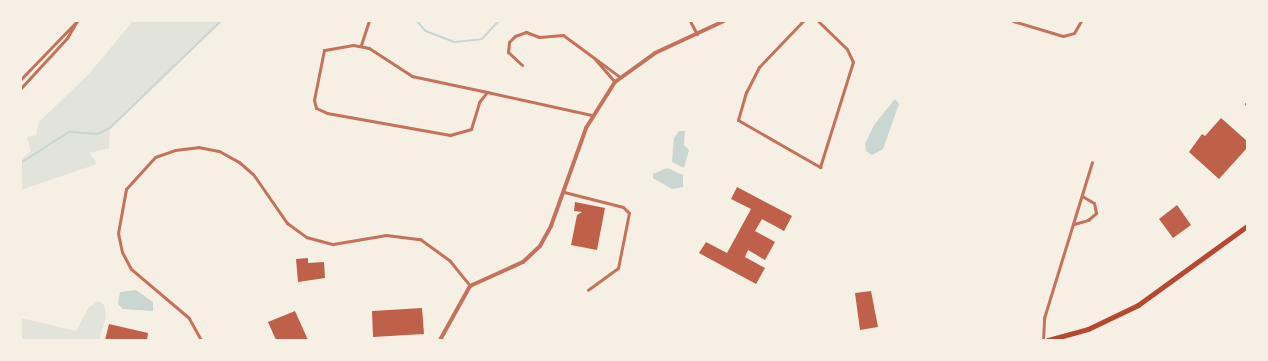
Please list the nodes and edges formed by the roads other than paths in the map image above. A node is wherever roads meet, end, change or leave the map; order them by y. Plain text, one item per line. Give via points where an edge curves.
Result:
1 (67, 21) edge
2 (77, 21) edge
3 (369, 21) edge
4 (690, 21) edge
5 (724, 21) edge
6 (803, 21) edge
7 (818, 21) edge
8 (1013, 21) edge
9 (1081, 21) edge
10 (71, 24) junction
11 (74, 27) junction
12 (696, 34) junction
13 (361, 45) junction
14 (595, 59) junction
15 (522, 65) dead end
16 (29, 71) junction
17 (33, 74) junction
18 (620, 77) junction
19 (21, 79) edge
20 (615, 82) junction
21 (21, 88) edge
22 (487, 92) junction
23 (592, 115) junction
24 (1092, 162) dead end
25 (564, 192) junction
26 (1082, 196) junction
27 (1074, 224) junction
28 (1247, 226) edge
29 (470, 286) junction
30 (588, 290) dead end
31 (200, 340) edge
32 (440, 340) edge
33 (1043, 340) edge
34 (1048, 340) edge

1 - 10 street
2 - 10 street
2 - 11 street
3 - 13 street
4 - 12 street
5 - 12 street
6 - 7 street via 759,67 746,92 738,120 820,167 853,62 847,49
8 - 9 street via 1030,29 1067,36 1077,30
10 - 11 street
10 - 16 street
11 - 17 street
12 - 18 street via 655,53
13 - 22 street via 402,73
13 - 22 street via 324,50 314,100 320,110 457,134 471,129 479,102
14 - 15 street via 567,36 539,37 526,32 512,38 507,49 510,56
14 - 18 street
14 - 20 street
16 - 17 street
16 - 19 street
17 - 21 street
18 - 20 street
20 - 23 street
22 - 23 street
23 - 25 street
24 - 26 street
25 - 29 street via 547,236 532,256 509,270
25 - 30 street via 623,207 629,213 618,268
26 - 27 street
26 - 27 street via 1094,203 1096,213 1088,220
27 - 33 street via 1044,318
28 - 34 main road via 1138,305 1088,328
29 - 31 street via 450,261 420,239 386,235 333,244 306,237 287,223 253,174 239,162 219,151 198,147 175,150 154,157 130,184 119,211 118,233 122,252 131,269 189,318
29 - 32 street

